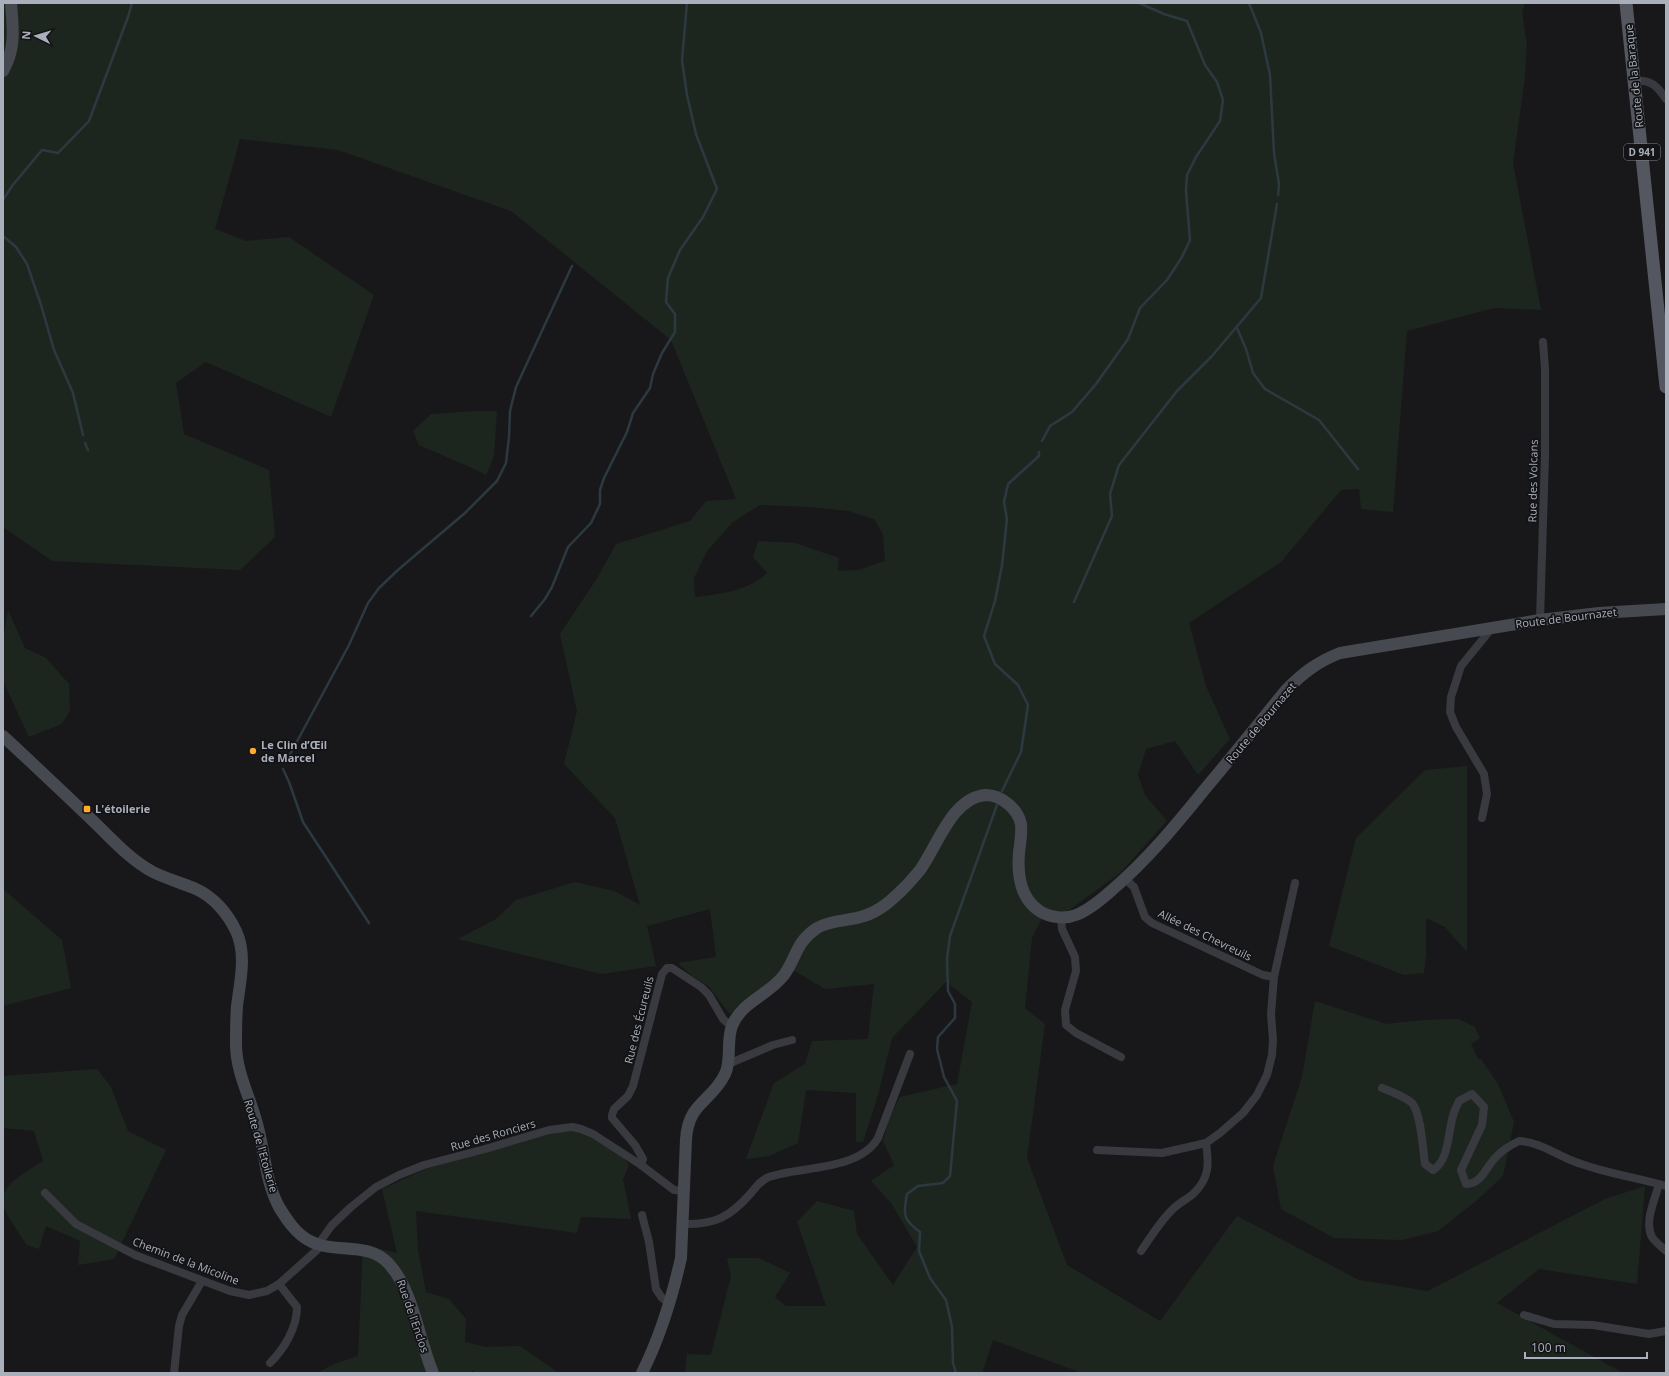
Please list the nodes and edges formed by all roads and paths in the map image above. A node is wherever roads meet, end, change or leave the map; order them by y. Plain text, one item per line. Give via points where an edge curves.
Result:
1 (11, 3) edge
2 (1626, 3) edge
3 (1633, 3) edge
4 (3, 71) edge
5 (1638, 81) junction
6 (1666, 99) edge
7 (1666, 299) edge
8 (1543, 342) dead end
9 (1666, 387) edge
10 (1666, 609) edge
11 (1540, 620) junction
12 (1492, 628) junction
13 (3, 736) edge
14 (1482, 818) dead end
15 (1125, 879) junction
16 (1294, 883) dead end
17 (1061, 918) junction
18 (1274, 977) junction
19 (732, 1027) junction
20 (792, 1040) dead end
21 (910, 1054) dead end
22 (1121, 1057) dead end
23 (728, 1062) junction
24 (1382, 1088) dead end
25 (1206, 1143) junction
26 (1097, 1150) dead end
27 (641, 1165) junction
28 (1662, 1185) edge
29 (684, 1191) junction
30 (44, 1192) dead end
31 (642, 1215) dead end
32 (683, 1224) junction
33 (320, 1245) junction
34 (1141, 1251) dead end
35 (1666, 1251) edge
36 (202, 1281) junction
37 (279, 1284) junction
38 (669, 1303) junction
39 (1524, 1315) dead end
40 (1666, 1331) edge
41 (270, 1363) dead end
42 (174, 1373) edge
43 (433, 1373) edge
44 (642, 1373) edge

1 - 4 street via 13,44
2 - 5 main road, Route de la Baraque / D 941
3 - 5 main road, Route de la Baraque / D 941
5 - 6 street via 1656,85
5 - 7 main road, Route de la Baraque / D 941
5 - 9 main road, Route de la Baraque / D 941
8 - 11 street, Rue des Volcans via 1545,456
10 - 11 street, Route de Bournazet
11 - 12 street, Route de Bournazet
12 - 14 street via 1461,666 1451,697 1450,712 1484,774 1487,794
12 - 15 street, Route de Bournazet via 1340,653 1322,660 1303,673 1286,690 1154,851
13 - 33 street, Route de l'Etoilerie via 124,851 152,872 207,895 218,905 237,932 242,958 236,1046 241,1079 256,1118 266,1168 279,1205 297,1232
15 - 17 street, Route de Bournazet via 1082,913 1074,917
15 - 18 street, Allée des Chevreuils via 1134,887 1145,917 1152,923 1263,975
16 - 18 street
17 - 19 street, Route de Bournazet via 1046,915 1035,908 1027,899 1020,883 1021,822 1015,812 1007,802 998,797 976,797 963,805 949,821 921,870 904,888 880,909 864,916 820,926 803,938 784,975 773,987 744,1008
17 - 22 street via 1062,928 1075,957 1076,971 1065,1010 1066,1025
18 - 25 street via 1271,1014 1272,1055 1267,1075 1257,1095 1243,1113
19 - 23 street
19 - 27 street, Rue des Écureuils via 723,1019 709,995 680,972 667,968 662,974 637,1074 628,1096 614,1109 612,1115 635,1145 643,1159
20 - 23 street
21 - 32 street via 873,1147 833,1165 797,1170 768,1178 760,1182 737,1208 722,1219 701,1224
23 - 29 street via 724,1076 688,1121
24 - 28 street via 1406,1098 1414,1105 1420,1123 1425,1164 1433,1170 1439,1167 1449,1142 1453,1116 1459,1101 1472,1094 1478,1099 1484,1107 1482,1125 1461,1170 1466,1184 1473,1184 1496,1156 1519,1140 1531,1142 1573,1161 1607,1172
25 - 26 street via 1162,1153
25 - 34 street via 1208,1172 1201,1184 1164,1218
27 - 29 street, Rue des Ronciers via 674,1190
27 - 33 street, Rue des Ronciers via 581,1129 572,1127 549,1130 424,1165 399,1175 376,1187 351,1207 332,1226
28 - 35 street via 1651,1214 1650,1226 1653,1238
29 - 32 street
30 - 36 street, Chemin de la Micoline via 76,1224 135,1255
31 - 38 street via 656,1289
32 - 38 street via 681,1258
33 - 37 street, Chemin de la Micoline
33 - 43 street, Rue de l'Enclos via 362,1250 376,1254 388,1262 398,1275 407,1295
36 - 37 street, Chemin de la Micoline via 249,1295 267,1291
36 - 42 street via 182,1315
37 - 41 street via 298,1307 297,1318 281,1352
38 - 44 street via 656,1344
39 - 40 street via 1554,1324 1593,1325 1649,1334

